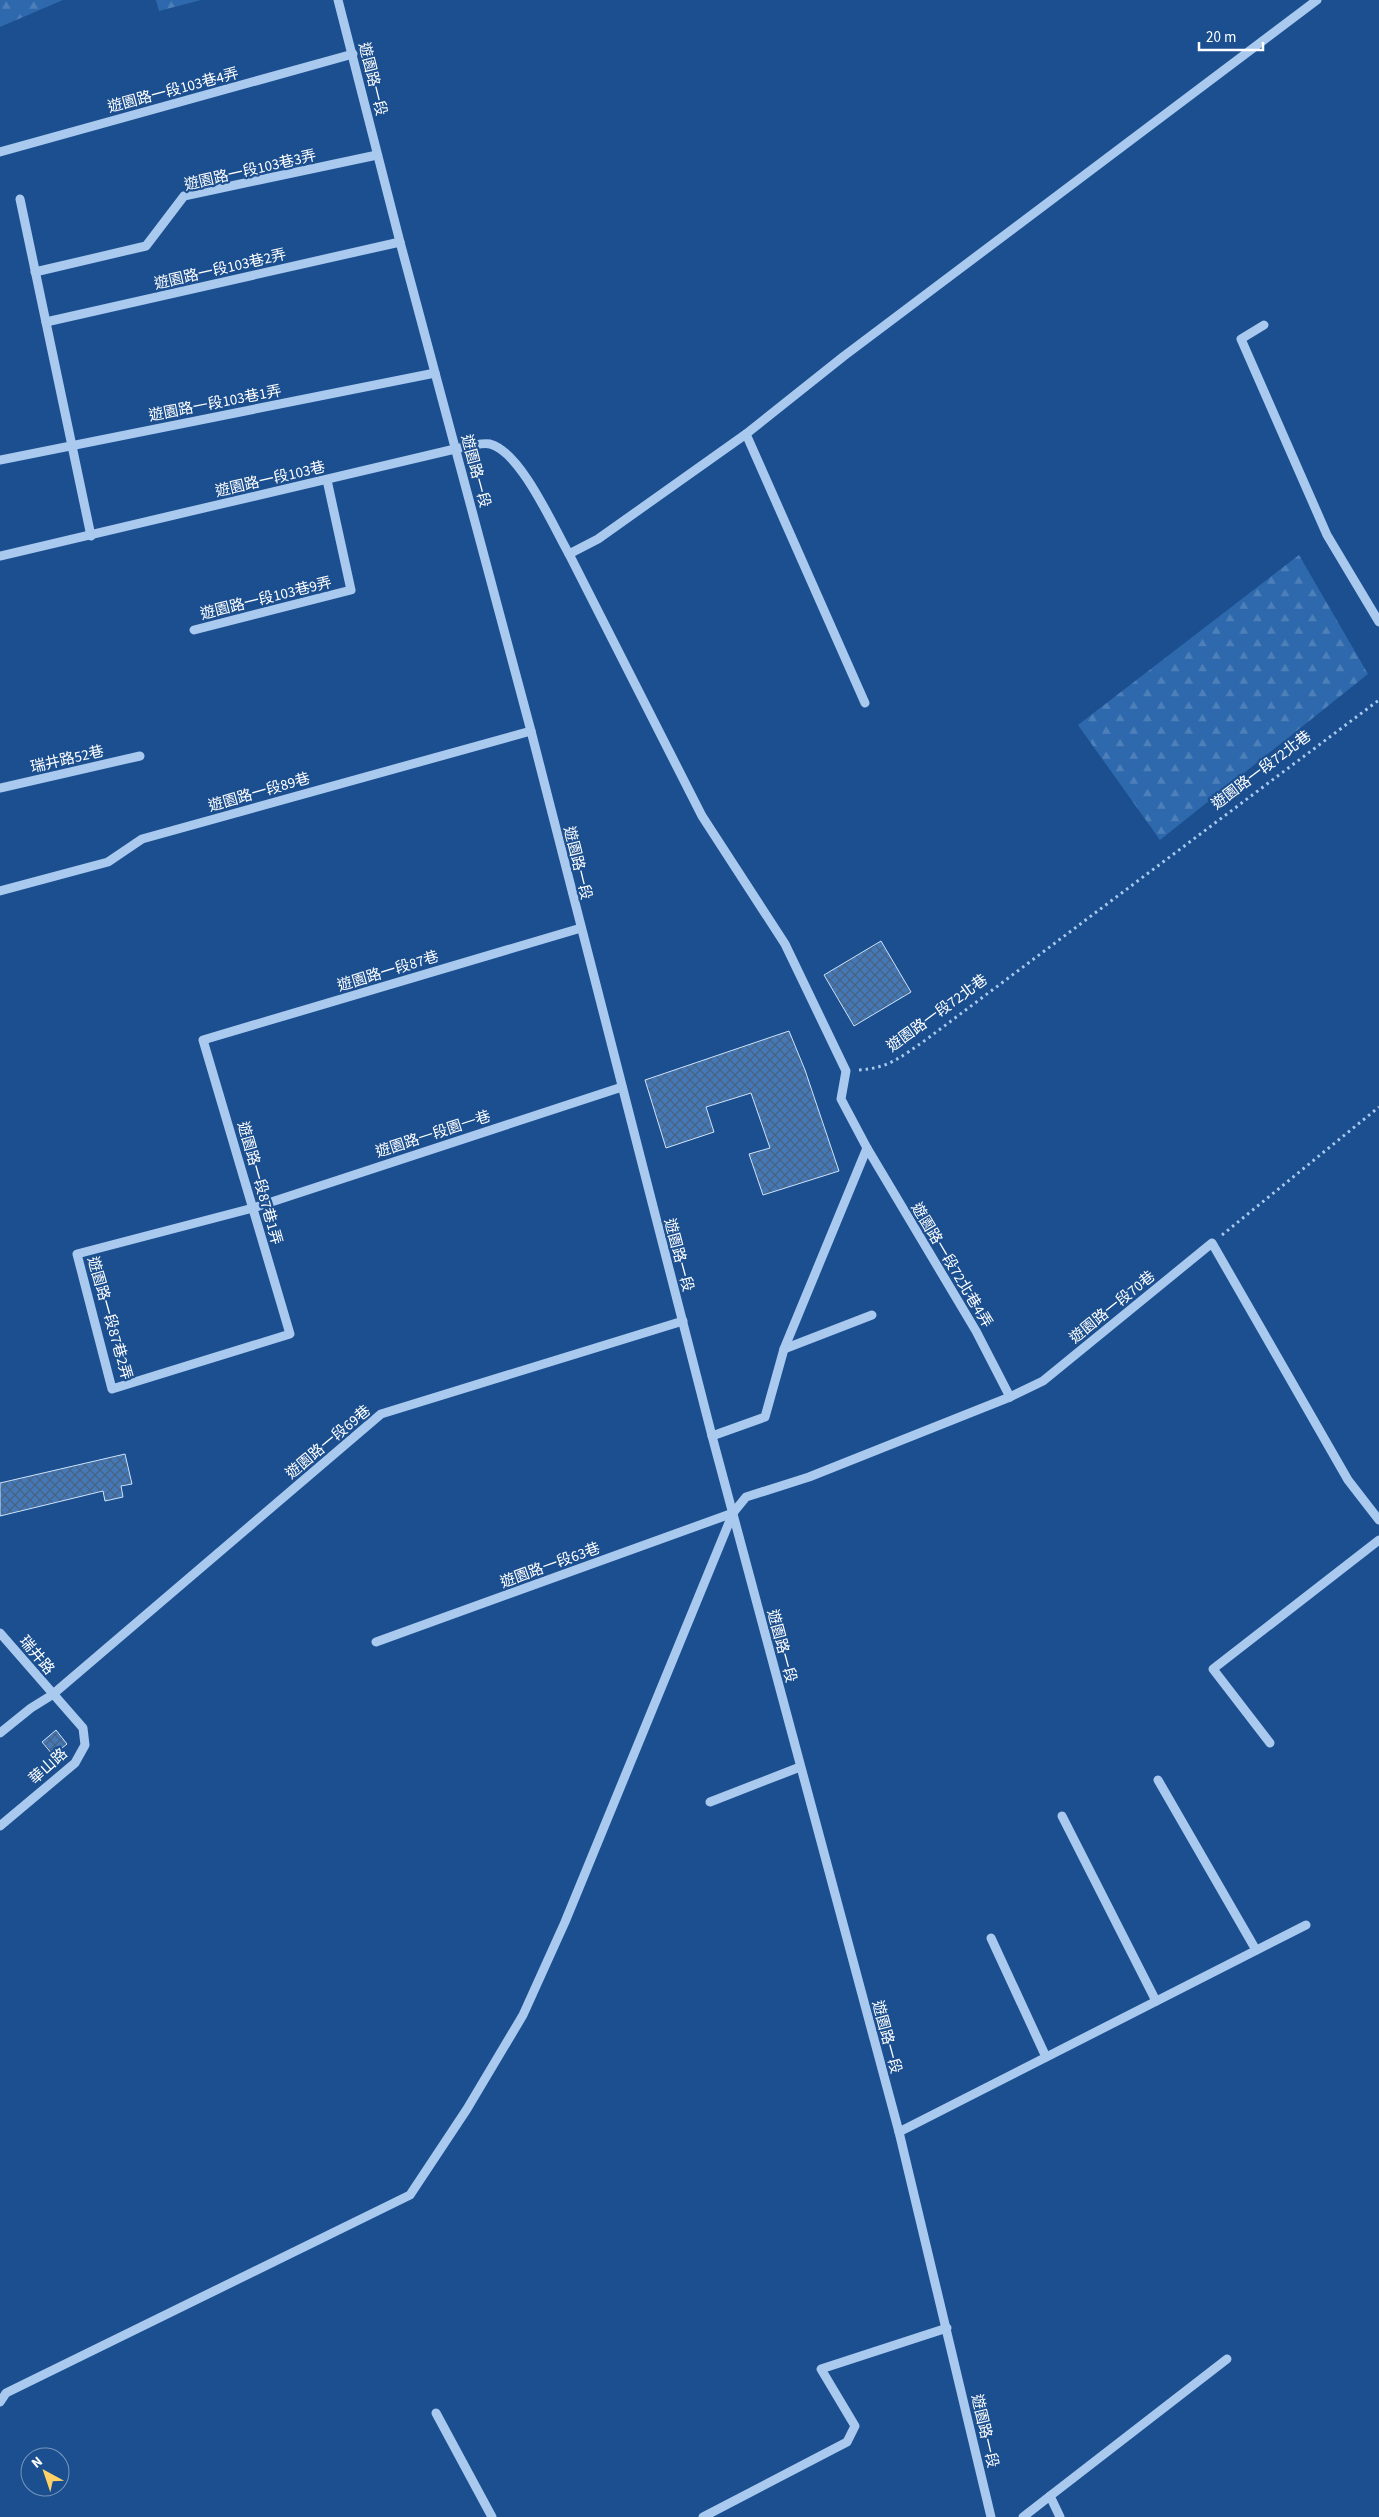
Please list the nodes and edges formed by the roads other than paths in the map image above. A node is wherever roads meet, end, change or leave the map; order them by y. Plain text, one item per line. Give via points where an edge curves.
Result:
1 (338, 0) edge
2 (1317, 0) edge
3 (353, 54) junction
4 (0, 152) edge
5 (377, 155) junction
6 (20, 199) dead end
7 (400, 242) junction
8 (35, 272) junction
9 (46, 322) junction
10 (1264, 325) dead end
11 (435, 372) junction
12 (746, 434) junction
13 (72, 446) junction
14 (456, 449) junction
15 (0, 460) edge
16 (327, 480) junction
17 (91, 536) junction
18 (569, 554) junction
19 (0, 556) edge
20 (1379, 622) edge
21 (194, 630) dead end
22 (865, 703) dead end
23 (531, 731) junction
24 (140, 756) dead end
25 (0, 788) edge
26 (0, 891) edge
27 (581, 928) junction
28 (203, 1040) joint
29 (622, 1087) junction
30 (866, 1148) junction
31 (253, 1208) junction
32 (872, 1315) dead end
33 (683, 1321) junction
34 (290, 1334) joint
35 (784, 1349) junction
36 (1010, 1397) junction
37 (712, 1436) junction
38 (733, 1513) junction
39 (1379, 1520) edge
40 (1379, 1540) edge
41 (0, 1633) edge
42 (376, 1642) dead end
43 (52, 1695) junction
44 (0, 1733) edge
45 (1270, 1743) dead end
46 (800, 1768) junction
47 (1158, 1780) dead end
48 (710, 1802) dead end
49 (1062, 1816) dead end
50 (0, 1826) edge
51 (1306, 1925) dead end
52 (991, 1938) dead end
53 (1256, 1950) junction
54 (1156, 2001) junction
55 (1046, 2057) junction
56 (899, 2132) junction
57 (946, 2328) junction
58 (1227, 2359) dead end
59 (0, 2402) edge
60 (436, 2413) dead end
61 (1050, 2496) junction
62 (492, 2517) edge
63 (703, 2517) edge
64 (991, 2517) edge
65 (1023, 2517) edge
66 (1060, 2517) edge

1 - 3 street, 遊園路一段
2 - 12 street via 852,350
3 - 4 street, 遊園路一段103巷4弄
3 - 5 street, 遊園路一段
5 - 7 street, 遊園路一段
5 - 8 street, 遊園路一段103巷3弄 via 184,196 146,246
6 - 8 street
7 - 9 street, 遊園路一段103巷2弄
7 - 11 street, 遊園路一段
8 - 9 street
9 - 13 street
10 - 20 street via 1241,338 1327,535
11 - 13 street, 遊園路一段103巷1弄
11 - 14 street, 遊園路一段
12 - 18 street via 598,540
12 - 22 street
13 - 15 street, 遊園路一段103巷1弄
13 - 17 street
14 - 16 street, 遊園路一段103巷
14 - 18 street, 遊園路一段103巷 via 489,444 508,455 520,468
14 - 23 street, 遊園路一段
16 - 17 street, 遊園路一段103巷
16 - 21 street, 遊園路一段103巷9弄 via 351,590
17 - 19 street, 遊園路一段103巷
18 - 30 street, 遊園路一段103巷 via 702,816 785,944 846,1071 841,1099
23 - 26 street, 遊園路一段89巷 via 142,839 108,862
23 - 27 street, 遊園路一段
24 - 25 street, 瑞井路52巷
27 - 28 street, 遊園路一段87巷
27 - 29 street, 遊園路一段
28 - 31 street, 遊園路一段87巷1弄
29 - 31 street, 遊園路一段園一巷
29 - 33 street, 遊園路一段
30 - 35 street
30 - 36 street, 遊園路一段72北巷4弄 via 976,1331
31 - 34 street, 遊園路一段87巷1弄
31 - 34 street, 遊園路一段87巷2弄 via 77,1254 112,1389
32 - 35 street
33 - 37 street, 遊園路一段
33 - 43 street, 遊園路一段69巷 via 381,1414
35 - 37 street via 765,1417
36 - 38 street, 遊園路一段70巷 via 809,1477 746,1496
36 - 39 street, 遊園路一段70巷 via 1043,1381 1212,1244 1348,1480
37 - 38 street, 遊園路一段
38 - 42 street, 遊園路一段63巷
38 - 46 street, 遊園路一段
38 - 59 street via 565,1922 523,2015 467,2109 410,2194 6,2393
40 - 45 street via 1213,1669
41 - 43 street, 瑞井路
43 - 44 street, 遊園路一段69巷
43 - 50 street, 華山路 via 83,1728 85,1746 75,1763
46 - 48 street
46 - 56 street, 遊園路一段
47 - 53 street
49 - 54 street
51 - 53 street
52 - 55 street
53 - 54 street
54 - 55 street
55 - 56 street
56 - 57 street, 遊園路一段
57 - 63 street via 821,2369 855,2426 847,2442
57 - 64 street, 遊園路一段
58 - 61 street
60 - 62 street
61 - 65 street
61 - 66 street

